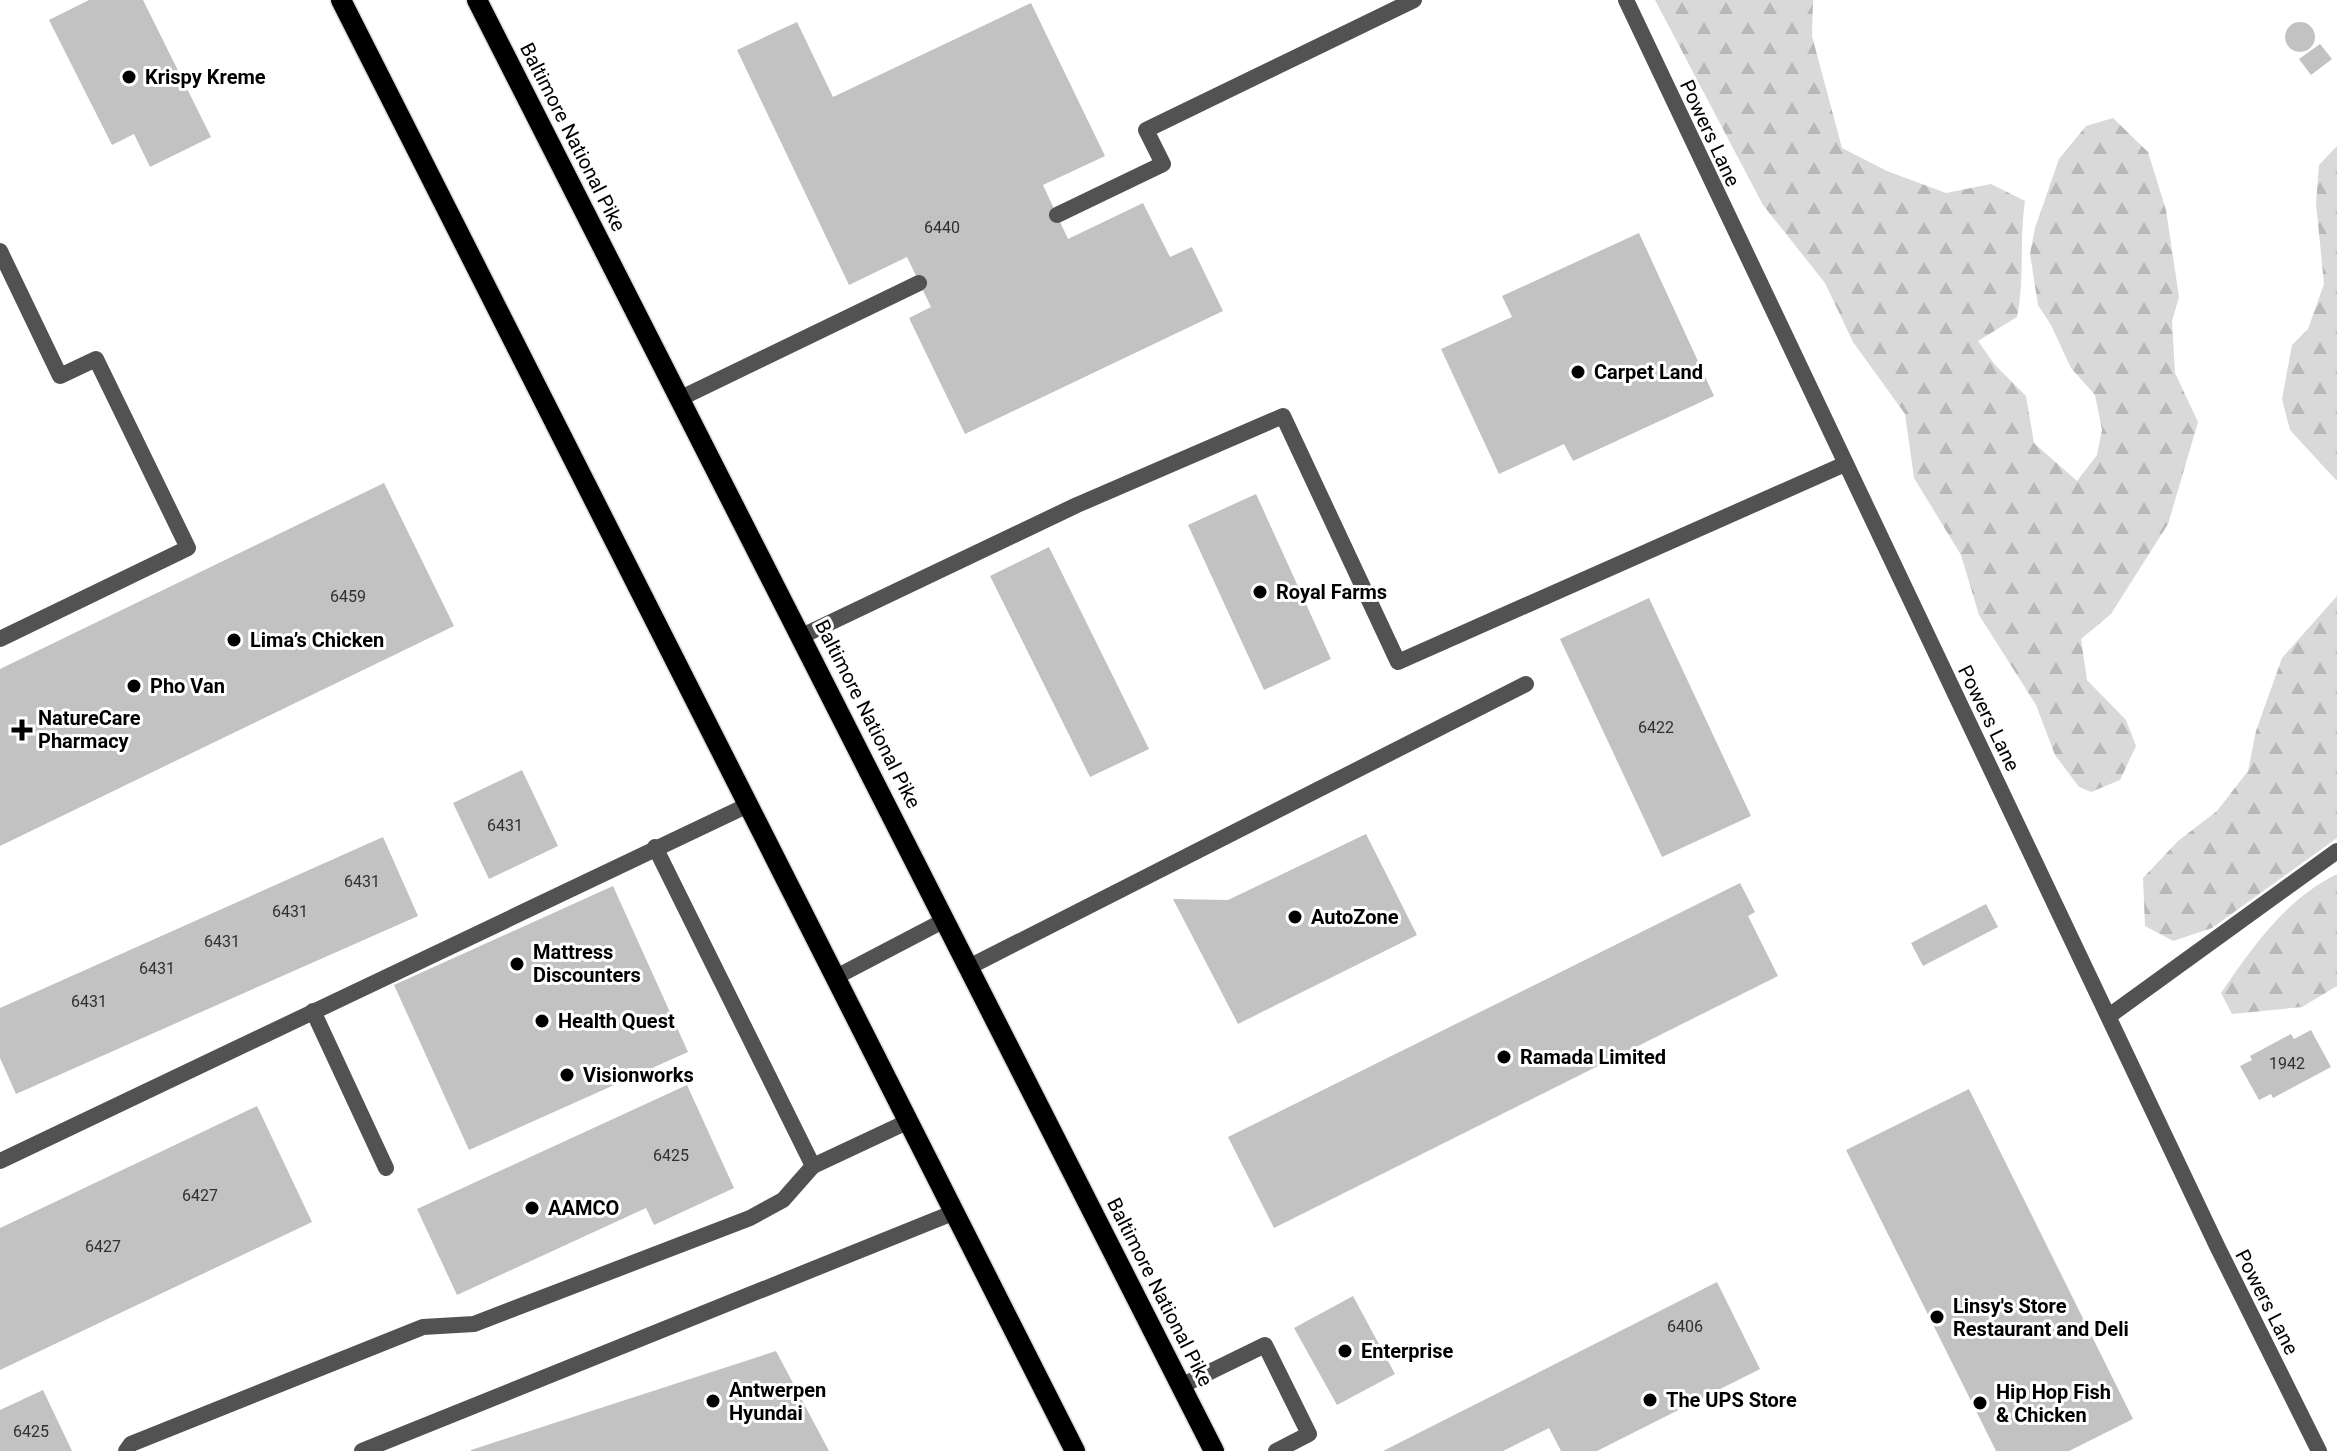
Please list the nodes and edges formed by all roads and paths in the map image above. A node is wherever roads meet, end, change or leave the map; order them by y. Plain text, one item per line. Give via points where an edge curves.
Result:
1 (341, 0) edge
2 (477, 0) edge
3 (1414, 0) edge
4 (1626, 0) edge
5 (1057, 215) dead end
6 (0, 251) edge
7 (919, 283) dead end
8 (679, 399) junction
9 (1845, 464) junction
10 (802, 636) junction
11 (0, 639) edge
12 (1526, 684) dead end
13 (748, 805) junction
14 (655, 847) junction
15 (2337, 851) edge
16 (945, 920) junction
17 (967, 968) junction
18 (836, 977) junction
19 (313, 1011) junction
20 (2109, 1016) junction
21 (909, 1121) junction
22 (0, 1161) edge
23 (813, 1166) junction
24 (386, 1168) dead end
25 (955, 1212) junction
26 (1181, 1386) junction
27 (126, 1451) edge
28 (362, 1451) edge
29 (1075, 1451) edge
30 (1214, 1451) edge
31 (1276, 1451) edge
32 (2319, 1451) edge

1 - 13 main road
2 - 8 main road, Baltimore National Pike
3 - 5 street via 1146,130 1163,164
4 - 9 street, Powers Lane
6 - 11 street via 60,376 96,359 188,548
7 - 8 street
8 - 10 main road, Baltimore National Pike
9 - 10 street via 1398,662 1283,416 1077,505
9 - 20 street, Powers Lane
10 - 16 main road, Baltimore National Pike
12 - 17 street
13 - 14 street
13 - 18 main road
14 - 19 street
14 - 23 street
15 - 20 street
16 - 17 main road, Baltimore National Pike
16 - 18 street
17 - 26 main road, Baltimore National Pike
18 - 21 main road
19 - 22 street
19 - 24 street
20 - 32 street, Powers Lane
21 - 23 street
21 - 25 main road
23 - 27 street via 783,1200 750,1218 474,1324 423,1327 131,1444
25 - 28 street
25 - 29 main road
26 - 30 main road, Baltimore National Pike
26 - 31 street via 1265,1345 1309,1434

